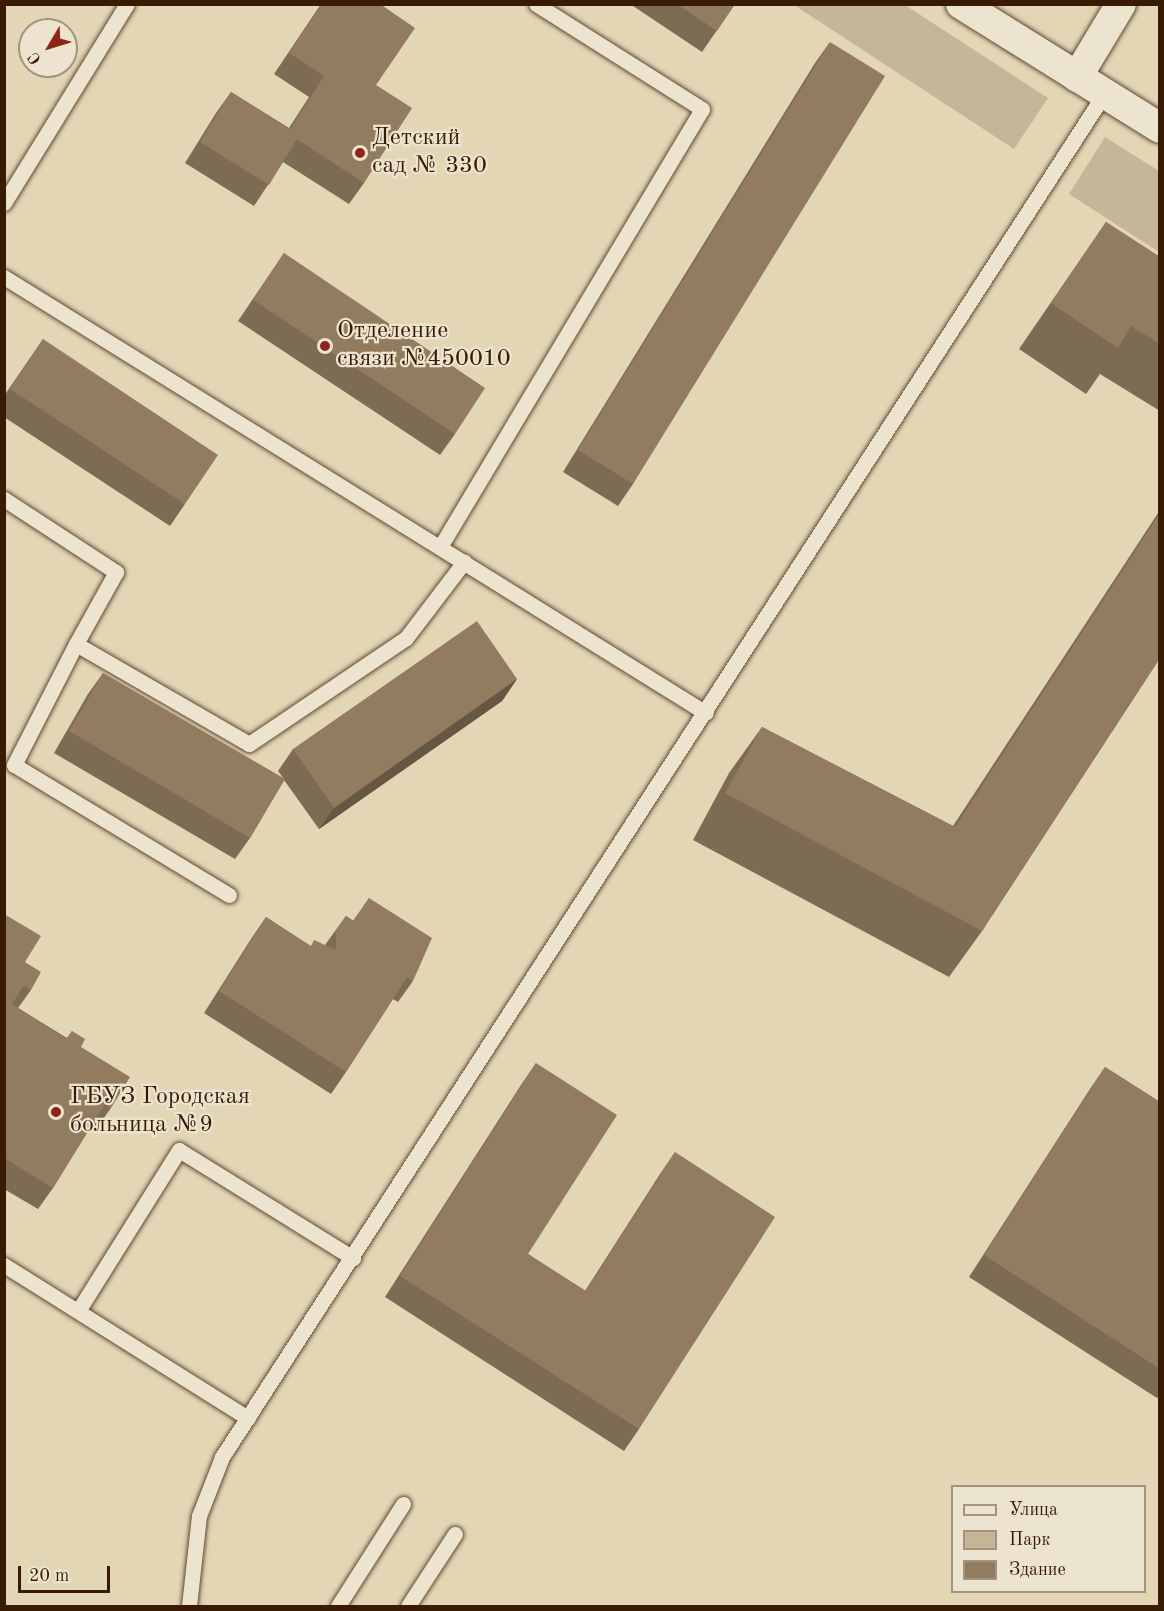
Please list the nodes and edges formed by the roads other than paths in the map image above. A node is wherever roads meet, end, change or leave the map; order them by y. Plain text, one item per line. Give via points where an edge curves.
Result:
1 (127, 4) edge
2 (536, 4) edge
3 (961, 4) edge
4 (1121, 4) edge
5 (1077, 77) junction
6 (1104, 94) junction
7 (1160, 128) edge
8 (4, 203) edge
9 (4, 277) edge
10 (4, 499) edge
11 (440, 547) junction
12 (464, 562) junction
13 (76, 644) junction
14 (706, 712) junction
15 (229, 895) dead end
16 (353, 1258) junction
17 (4, 1265) edge
18 (78, 1311) junction
19 (248, 1418) junction
20 (403, 1504) dead end
21 (455, 1534) dead end
22 (189, 1606) edge
23 (338, 1606) edge
24 (408, 1606) edge

1 - 8 lane
2 - 11 lane via 702,109
3 - 5 street
4 - 5 street
5 - 6 street
6 - 7 street
6 - 14 lane
9 - 11 lane
10 - 13 lane via 116,572
11 - 12 lane
12 - 13 lane via 406,638 249,744
12 - 14 lane
13 - 15 lane via 14,765
14 - 16 lane
16 - 18 lane via 179,1150
16 - 19 lane
17 - 18 lane
18 - 19 lane
19 - 22 lane via 222,1457 199,1516
20 - 23 lane
21 - 24 lane

